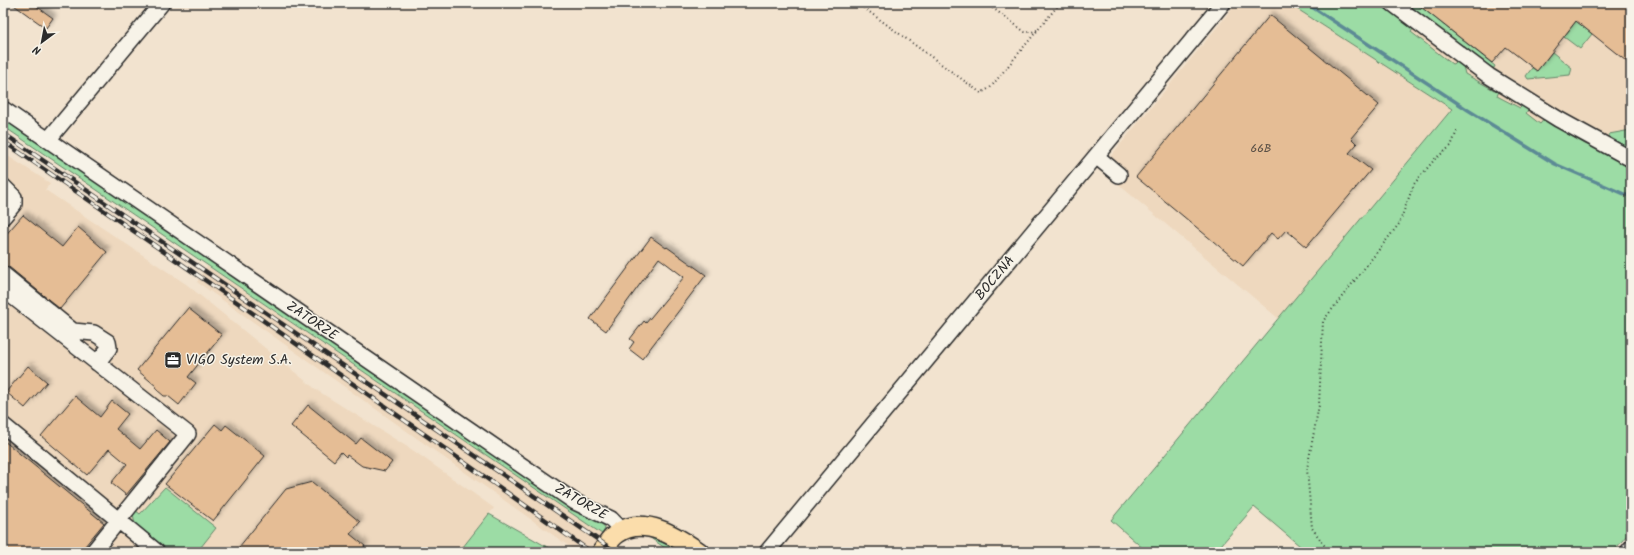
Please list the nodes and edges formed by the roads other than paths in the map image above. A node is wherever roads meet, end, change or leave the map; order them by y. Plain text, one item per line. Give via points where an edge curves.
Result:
1 (162, 3) edge
2 (1222, 3) edge
3 (1392, 3) edge
4 (3, 109) edge
5 (48, 140) junction
6 (1096, 156) junction
7 (1631, 159) edge
8 (1119, 175) dead end
9 (3, 186) edge
10 (3, 217) edge
11 (3, 274) edge
12 (3, 289) edge
13 (97, 363) junction
14 (3, 425) edge
15 (119, 520) junction
16 (622, 530) junction
17 (1631, 548) edge
18 (93, 552) edge
19 (157, 552) edge
20 (602, 552) edge
21 (699, 552) edge
22 (767, 552) edge
23 (1628, 552) edge

1 - 5 street
2 - 6 street, BOCZNA
3 - 7 street via 1489,76 1558,119
4 - 5 street, ZATORZE
5 - 16 street, ZATORZE via 575,502 615,521
6 - 8 street
6 - 22 street, BOCZNA
9 - 10 street via 14,197 14,204
11 - 13 street via 73,331 94,333 108,342 108,348
12 - 13 street
13 - 15 street via 188,434
14 - 15 street
15 - 18 street
15 - 19 street
16 - 20 main road
16 - 21 main road via 638,527 657,529
17 - 23 street

